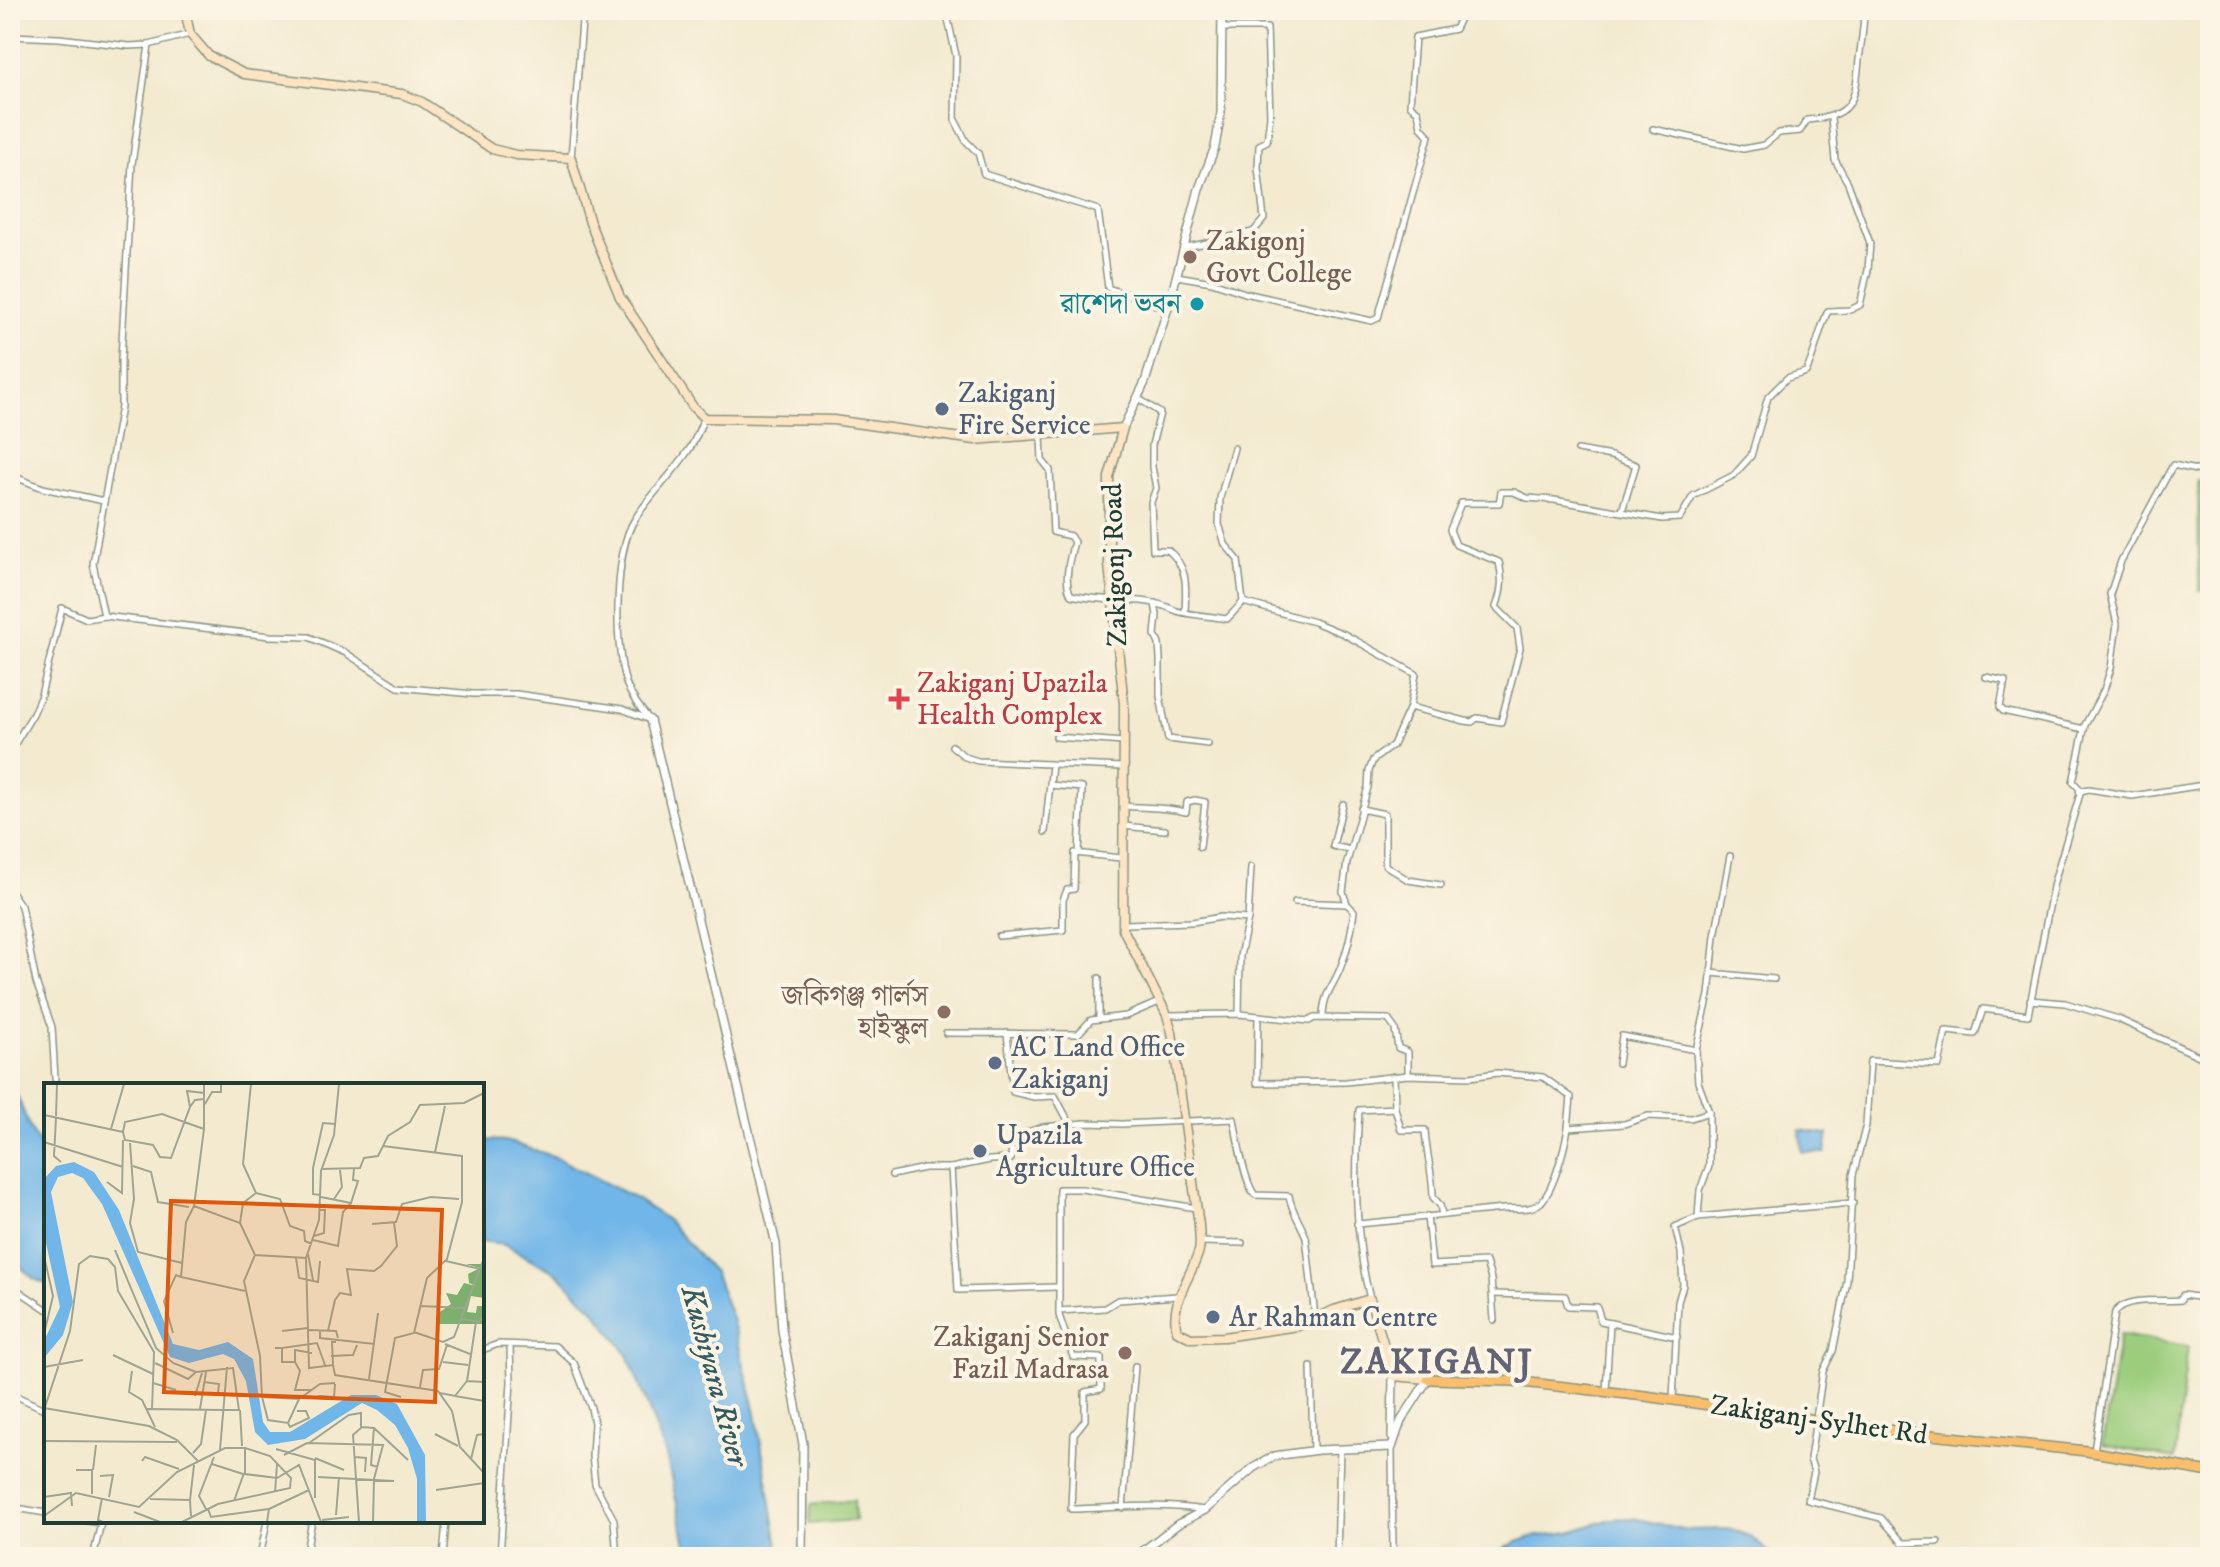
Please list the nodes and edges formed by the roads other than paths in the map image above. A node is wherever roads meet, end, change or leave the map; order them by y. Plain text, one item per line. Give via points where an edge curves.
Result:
1 (185, 10) edge
2 (583, 10) edge
3 (946, 10) edge
4 (1222, 10) edge
5 (1464, 10) edge
6 (1864, 10) edge
7 (1222, 28) junction
8 (190, 34) junction
9 (10, 36) edge
10 (149, 45) junction
11 (1831, 118) junction
12 (1653, 129) dead end
13 (571, 158) junction
14 (1184, 247) junction
15 (1177, 276) junction
16 (1168, 309) junction
17 (1138, 398) junction
18 (704, 418) junction
19 (1123, 428) junction
20 (1041, 435) junction
21 (1234, 448) dead end
22 (1578, 450) dead end
23 (2210, 473) edge
24 (10, 475) edge
25 (104, 501) junction
26 (1622, 511) junction
27 (1113, 601) junction
28 (1243, 602) junction
29 (1155, 603) junction
30 (1185, 612) junction
31 (104, 616) junction
32 (1986, 677) dead end
33 (1410, 707) junction
34 (650, 720) junction
35 (2084, 729) junction
36 (1056, 737) dead end
37 (1123, 742) junction
38 (1208, 744) dead end
39 (952, 746) dead end
40 (10, 752) edge
41 (1052, 765) junction
42 (1123, 767) junction
43 (2210, 784) edge
44 (1050, 785) junction
45 (2080, 791) junction
46 (1343, 804) dead end
47 (1122, 806) junction
48 (1361, 809) junction
49 (1122, 826) junction
50 (1165, 830) dead end
51 (1045, 832) dead end
52 (1200, 847) dead end
53 (1350, 850) junction
54 (1079, 853) junction
55 (1730, 856) dead end
56 (1121, 858) junction
57 (1251, 867) dead end
58 (1441, 885) dead end
59 (10, 890) edge
60 (1295, 902) dead end
61 (1347, 904) junction
62 (1248, 919) junction
63 (1123, 924) junction
64 (999, 936) dead end
65 (1710, 972) junction
66 (1099, 978) dead end
67 (1774, 979) dead end
68 (2030, 1000) junction
69 (1160, 1002) junction
70 (1239, 1014) junction
71 (1167, 1015) junction
72 (1258, 1016) junction
73 (1323, 1018) junction
74 (1099, 1019) junction
75 (946, 1033) dead end
76 (1007, 1033) junction
77 (1696, 1050) junction
78 (2210, 1061) edge
79 (1618, 1063) dead end
80 (1408, 1075) junction
81 (1394, 1076) junction
82 (55, 1079) dead end
83 (1395, 1108) junction
84 (1709, 1112) junction
85 (1184, 1120) junction
86 (1070, 1124) junction
87 (1568, 1128) junction
88 (951, 1168) junction
89 (892, 1175) dead end
90 (1853, 1203) junction
91 (1196, 1208) junction
92 (1442, 1215) junction
93 (1427, 1216) junction
94 (1698, 1217) junction
95 (1357, 1224) junction
96 (1199, 1242) junction
97 (1242, 1243) dead end
98 (10, 1285) edge
99 (1057, 1287) junction
100 (1493, 1294) junction
101 (1179, 1296) junction
102 (1370, 1299) junction
103 (2210, 1299) edge
104 (44, 1308) edge
105 (1059, 1311) junction
106 (1315, 1318) junction
107 (1494, 1320) dead end
108 (1610, 1323) junction
109 (1677, 1337) junction
110 (510, 1345) junction
111 (484, 1349) edge
112 (1135, 1366) dead end
113 (1311, 1367) dead end
114 (1393, 1376) junction
115 (1428, 1379) junction
116 (1606, 1392) junction
117 (10, 1393) edge
118 (1673, 1400) junction
119 (44, 1409) edge
120 (1815, 1419) junction
121 (1392, 1447) junction
122 (1340, 1449) junction
123 (1313, 1451) junction
124 (2094, 1452) junction
125 (2210, 1472) edge
126 (10, 1507) edge
127 (1123, 1508) junction
128 (1205, 1510) junction
129 (44, 1513) edge
130 (101, 1523) edge
131 (267, 1523) edge
132 (312, 1523) edge
133 (446, 1523) edge
134 (1938, 1542) dead end
135 (95, 1549) dead end
136 (260, 1557) edge
137 (305, 1557) edge
138 (443, 1557) edge
139 (500, 1557) edge
140 (617, 1557) edge
141 (802, 1557) edge
142 (1135, 1557) edge
143 (1337, 1557) edge
144 (1393, 1557) edge

1 - 8 main road
2 - 13 street
3 - 16 street via 956,56 955,120 978,153 984,174 1098,210 1108,288
4 - 7 street
5 - 15 street via 1455,29 1415,37 1410,105 1429,136 1378,318 1372,321
6 - 11 street via 1857,85 1850,105
7 - 14 street via 1219,125
7 - 14 street via 1267,28 1270,116 1267,141 1259,145 1258,167 1264,219 1253,232
8 - 10 street
8 - 13 main road via 209,56 244,74 402,94 492,149
9 - 10 street
10 - 25 street via 132,164 121,407
11 - 12 street via 1807,120 1800,131 1779,133 1764,145 1743,149
11 - 26 street via 1835,160 1870,243 1860,305 1828,311 1806,372 1787,378 1768,397 1751,456 1734,475 1693,496 1680,518
13 - 18 main road via 620,297
14 - 15 street
15 - 16 street
16 - 17 street
17 - 19 street
17 - 30 street via 1160,413 1152,445 1153,550 1168,550 1180,560 1187,578
18 - 20 main road via 833,420 975,440
18 - 34 street via 690,449 633,521 627,540 618,601 619,645 627,684
19 - 20 main road
19 - 27 main road, Zakigonj Road via 1109,477
20 - 27 street via 1042,460 1050,470 1053,532 1074,542 1068,589 1071,595
21 - 28 street via 1220,498 1219,524 1225,544 1238,560
22 - 26 street via 1636,465
23 - 35 street via 2173,465 2121,561 2110,594 2117,624 2111,668
24 - 25 street
25 - 31 street via 93,564
26 - 33 street via 1514,492 1501,492 1499,503 1461,503 1450,530 1456,545 1499,562 1502,592 1496,607 1517,628 1518,661 1501,722 1465,721
27 - 29 street
27 - 37 main road, Zakigonj Road
28 - 30 street via 1227,619
28 - 33 street via 1344,634 1416,674
29 - 30 street
29 - 38 street via 1168,739
31 - 34 street via 309,637 346,653 398,687 516,694 622,709
31 - 40 street via 87,619 62,608 41,695
32 - 35 street via 2005,681 2003,711
33 - 48 street via 1393,745 1373,760
34 - 141 street via 776,1244 782,1330 803,1444
35 - 45 street via 2073,782
36 - 37 street
37 - 42 main road, Zakigonj Road
39 - 41 street via 978,761
41 - 42 street
41 - 44 street
42 - 47 main road, Zakigonj Road
43 - 45 street via 2132,796
44 - 51 street
44 - 54 street via 1082,788
45 - 68 street via 2054,882
46 - 53 street via 1333,846
47 - 49 main road, Zakigonj Road
47 - 52 street via 1186,812 1187,802 1205,802
48 - 53 street
48 - 58 street via 1385,814 1385,865 1408,880
49 - 50 street
49 - 56 main road, Zakigonj Road
53 - 61 street via 1343,892
54 - 56 street
54 - 64 street via 1074,889 1067,890 1063,900 1063,930
55 - 65 street
56 - 63 main road, Zakigonj Road
57 - 62 street
59 - 82 street via 21,906 36,982 52,1027
60 - 61 street
61 - 73 street via 1354,911 1352,928 1339,972 1326,992
62 - 63 street
62 - 70 street via 1240,956
63 - 69 main road, Zakigonj Road
65 - 67 street
65 - 77 street
66 - 74 street
68 - 78 street via 2065,1003 2118,1019
68 - 90 street via 2028,1015 1986,1008 1975,1034 1946,1031 1939,1065 1870,1061
69 - 71 main road, Zakigonj Road
69 - 74 street via 1126,1016
70 - 71 street
70 - 72 street
71 - 85 main road, Zakigonj Road
72 - 73 street
72 - 81 street via 1257,1083
73 - 80 street via 1388,1019 1398,1048 1408,1052
74 - 76 street via 1078,1034
75 - 76 street
76 - 86 street via 1013,1092 1055,1096
77 - 79 street via 1622,1036
77 - 84 street via 1698,1082
80 - 81 street
80 - 87 street via 1543,1077 1571,1097
81 - 83 street
83 - 92 street via 1401,1130 1425,1130 1433,1197
83 - 95 street via 1359,1110
84 - 87 street
84 - 94 street via 1709,1166
85 - 86 street
85 - 91 main road, Zakigonj Road
85 - 106 street via 1234,1119 1249,1188 1255,1195 1289,1196 1306,1237
86 - 88 street via 1012,1137 1011,1159
87 - 92 street via 1543,1201 1531,1209
88 - 89 street
88 - 99 street via 958,1290
90 - 94 street
90 - 120 street via 1846,1293
91 - 96 main road, Zakigonj Road
91 - 99 street via 1059,1189
92 - 93 street
93 - 95 street
93 - 100 street via 1432,1265 1486,1262
94 - 109 street via 1675,1227 1683,1285
95 - 102 street
96 - 97 street
96 - 101 main road, Zakigonj Road
98 - 104 street
99 - 105 street
100 - 107 street
100 - 108 street via 1565,1296 1568,1306 1597,1307 1601,1321
101 - 105 street
101 - 106 main road, Zakigonj Road via 1177,1331 1191,1338 1298,1326
102 - 106 main road, Zakigonj Road
102 - 114 main road
103 - 124 street via 2183,1295 2181,1300 2131,1303 2115,1312
105 - 127 street via 1073,1357 1101,1358 1101,1389 1085,1392 1085,1420 1074,1434 1071,1509
108 - 109 street
108 - 116 street
109 - 118 street
110 - 111 street
110 - 139 street
110 - 140 street via 555,1346 574,1363 591,1408 595,1484 614,1520
112 - 127 street
113 - 123 street
114 - 115 main road
114 - 121 street
115 - 116 main road, Zakiganj-Sylhet Rd via 1513,1381
115 - 121 street via 1401,1421
116 - 118 main road, Zakiganj-Sylhet Rd
117 - 119 street
118 - 120 main road, Zakiganj-Sylhet Rd
120 - 124 main road, Zakiganj-Sylhet Rd
120 - 134 street via 1808,1500 1881,1518 1903,1543
121 - 122 street
121 - 144 street
122 - 123 street
122 - 143 street
123 - 128 street via 1274,1456
124 - 125 main road, Zakiganj-Sylhet Rd
126 - 129 street
127 - 128 street via 1147,1504
128 - 142 street
130 - 135 street
131 - 136 street
132 - 137 street
133 - 138 street

